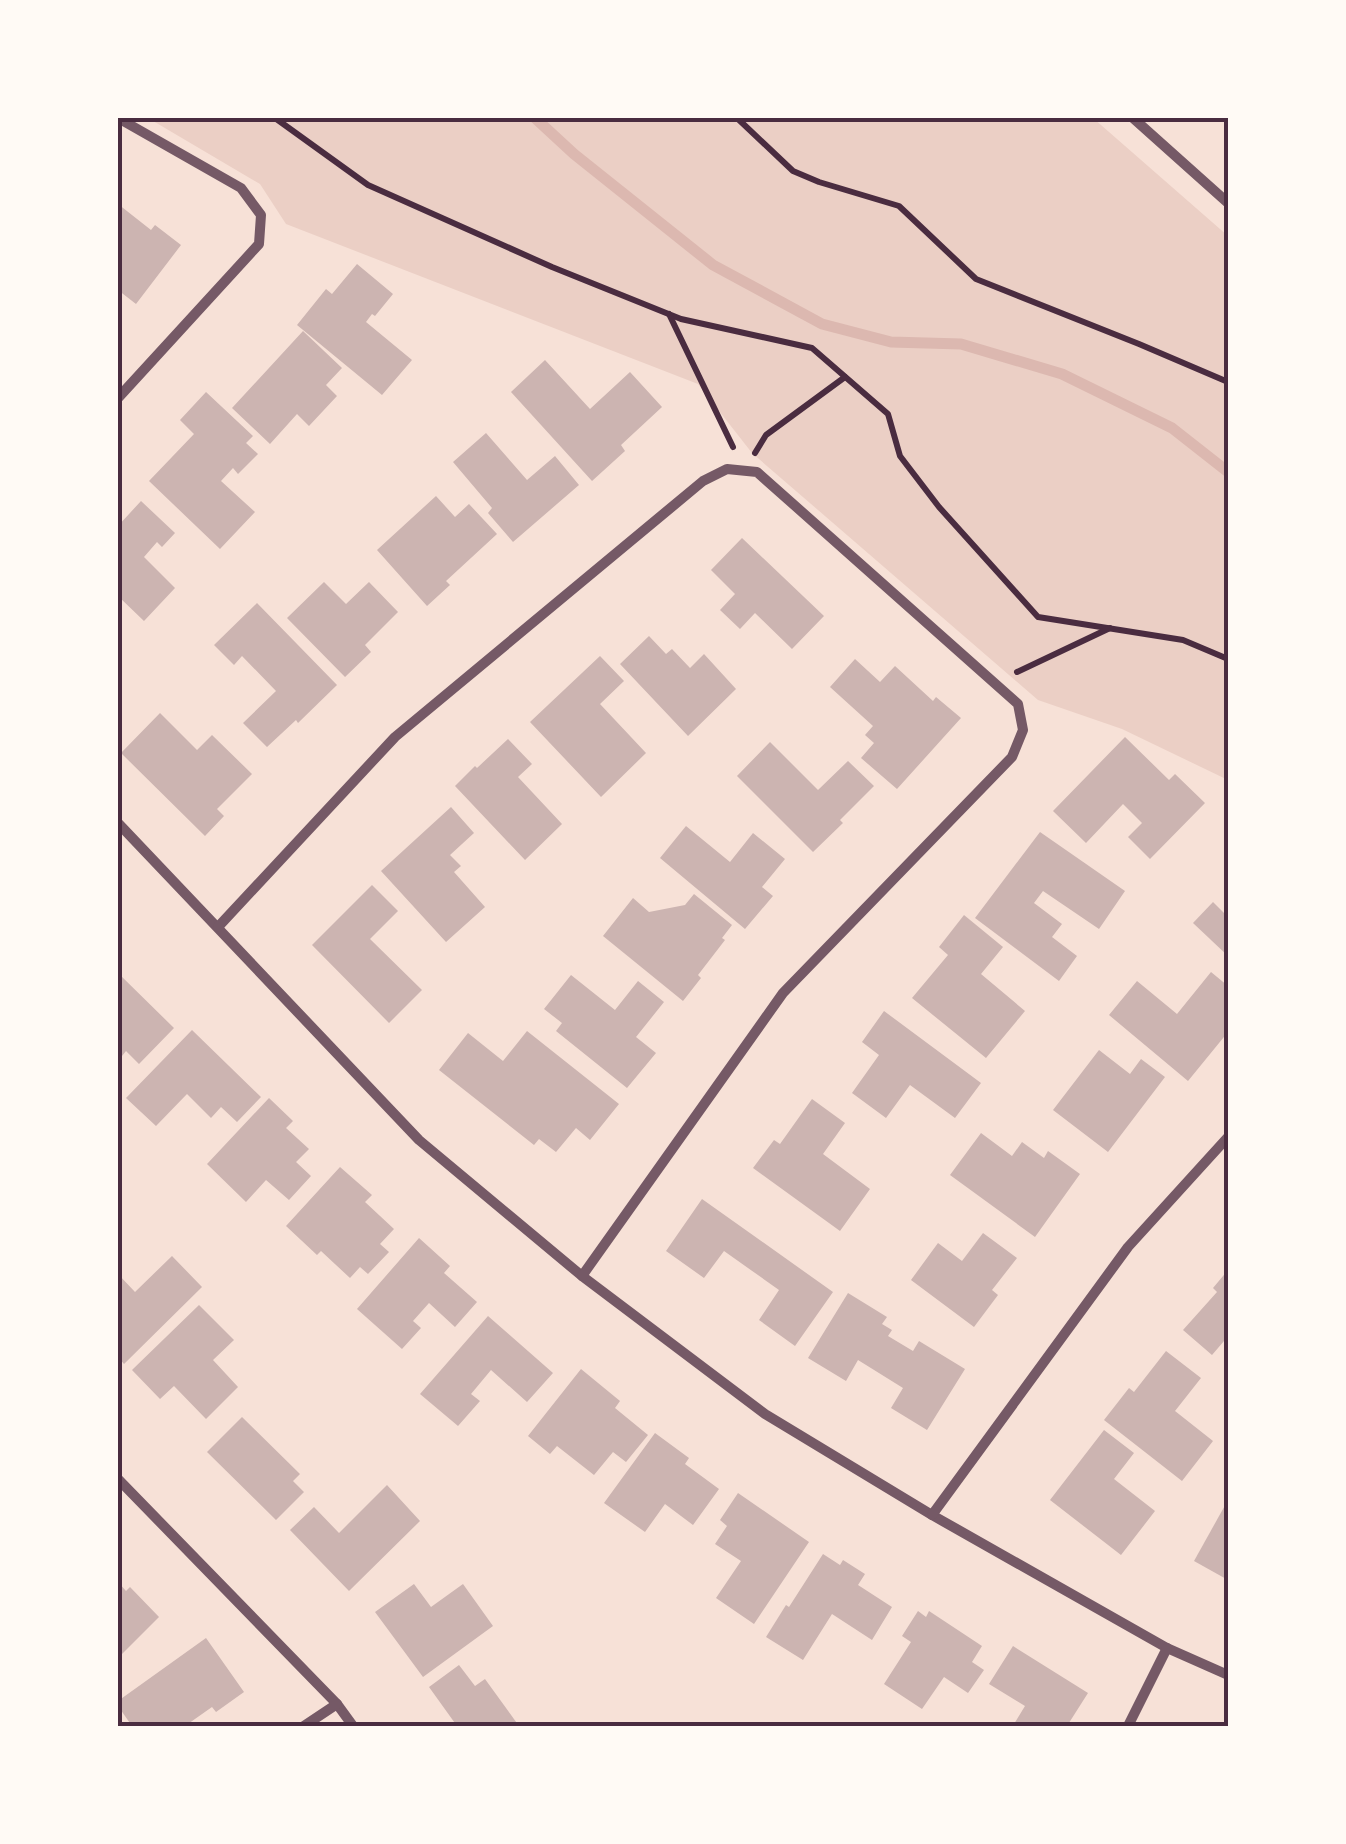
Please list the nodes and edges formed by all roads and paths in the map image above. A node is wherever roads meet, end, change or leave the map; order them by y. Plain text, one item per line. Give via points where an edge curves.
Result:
1 (118, 118) edge
2 (275, 118) edge
3 (737, 118) edge
4 (1133, 118) edge
5 (1228, 203) edge
6 (669, 313) junction
7 (846, 377) junction
8 (1228, 382) edge
9 (118, 398) edge
10 (744, 470) junction
11 (1111, 628) junction
12 (1228, 659) edge
13 (994, 684) junction
14 (118, 822) edge
15 (218, 928) junction
16 (1228, 1137) edge
17 (582, 1276) junction
18 (118, 1478) edge
19 (932, 1515) junction
20 (1167, 1648) junction
21 (1228, 1675) edge
22 (337, 1704) junction
23 (304, 1726) edge
24 (353, 1726) edge
25 (1128, 1726) edge

1 - 9 street via 241,188 260,215 258,244
2 - 6 path via 368,185
3 - 8 path via 793,171 898,206 976,279
4 - 5 street
6 - 7 path via 812,348
6 - 10 path
7 - 10 path via 766,435
7 - 11 path via 888,414 900,456 1038,617
10 - 13 street via 757,472
10 - 15 street via 703,480 395,737
11 - 12 path via 1183,640
11 - 13 path
13 - 17 street via 1018,704 1023,730 1012,757 783,992
14 - 15 street
15 - 17 street via 419,1140
16 - 19 street via 1128,1247
17 - 19 street via 764,1414
18 - 22 street
19 - 20 street
20 - 21 street
20 - 25 street
22 - 23 street
22 - 24 street

